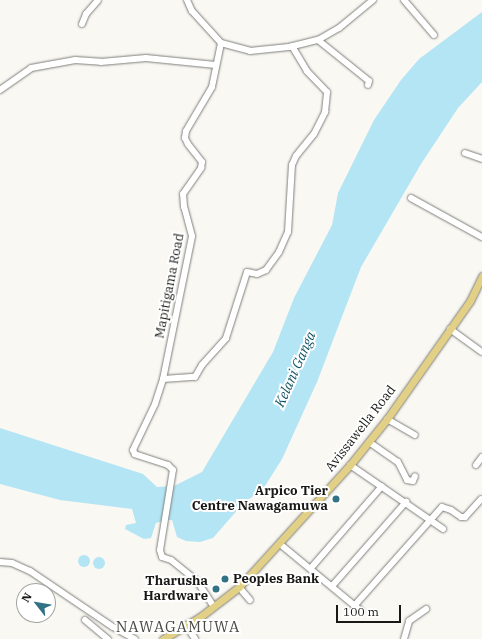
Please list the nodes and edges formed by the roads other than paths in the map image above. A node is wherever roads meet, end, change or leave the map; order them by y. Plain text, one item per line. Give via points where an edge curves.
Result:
1 (98, 0) edge
2 (187, 0) edge
3 (373, 0) edge
4 (404, 0) edge
5 (82, 24) dead end
6 (434, 35) dead end
7 (318, 40) junction
8 (221, 43) junction
9 (292, 46) junction
10 (216, 65) junction
11 (368, 85) dead end
12 (0, 90) edge
13 (465, 153) dead end
14 (482, 159) edge
15 (411, 198) dead end
16 (482, 237) edge
17 (482, 276) edge
18 (450, 329) junction
19 (482, 352) edge
20 (163, 379) junction
21 (387, 419) junction
22 (415, 435) dead end
23 (369, 442) junction
24 (482, 457) edge
25 (350, 465) junction
26 (476, 465) dead end
27 (399, 466) junction
28 (408, 470) dead end
29 (415, 476) dead end
30 (382, 486) junction
31 (481, 499) dead end
32 (406, 502) junction
33 (430, 519) junction
34 (443, 529) dead end
35 (280, 544) junction
36 (0, 562) edge
37 (311, 568) junction
38 (333, 585) junction
39 (239, 587) junction
40 (250, 600) dead end
41 (355, 605) junction
42 (214, 607) junction
43 (426, 609) dead end
44 (361, 611) dead end
45 (85, 620) dead end
46 (186, 625) junction
47 (108, 639) edge
48 (135, 639) edge
49 (163, 639) edge
50 (195, 639) edge
51 (404, 639) edge

1 - 5 street via 86,14
2 - 8 street via 192,12
3 - 7 street via 339,28
4 - 6 street
7 - 9 street
7 - 11 street via 369,81
8 - 9 street via 250,51
8 - 10 street, Mapitigama Road
9 - 20 street via 307,71 327,92 325,112 314,134 292,165 288,232 279,252 266,270 257,274 247,272 226,338 194,377
10 - 12 street via 146,58 101,62 75,60 31,68
10 - 20 street, Mapitigama Road via 206,100 186,131 185,138 188,144 202,162 201,168 183,194 192,236
13 - 14 street
15 - 16 street
17 - 18 main road, Avissawella Road via 470,301
18 - 19 street
18 - 21 main road, Avissawella Road
20 - 42 street, Mapitigama Road via 155,404 133,450 135,454 168,465 174,473 160,550 162,557 171,560 197,582
21 - 22 street
21 - 23 main road, Avissawella Road
23 - 25 main road, Avissawella Road
23 - 27 street via 389,455
24 - 26 street
25 - 30 street
25 - 35 main road, Avissawella Road
27 - 28 street
27 - 29 street via 407,480 414,481
30 - 32 street
30 - 37 street
31 - 33 street via 465,517 442,507
32 - 33 street
32 - 38 street
33 - 34 street
33 - 41 street
35 - 37 street
35 - 39 main road, Avissawella Road
36 - 48 street via 12,563 30,571 113,628
37 - 38 street
38 - 41 street
39 - 40 street
39 - 42 main road, Avissawella Road
41 - 44 street
42 - 46 main road, Avissawella Road
43 - 51 street via 409,621
45 - 47 street
46 - 49 main road, Avissawella Road
46 - 50 street

